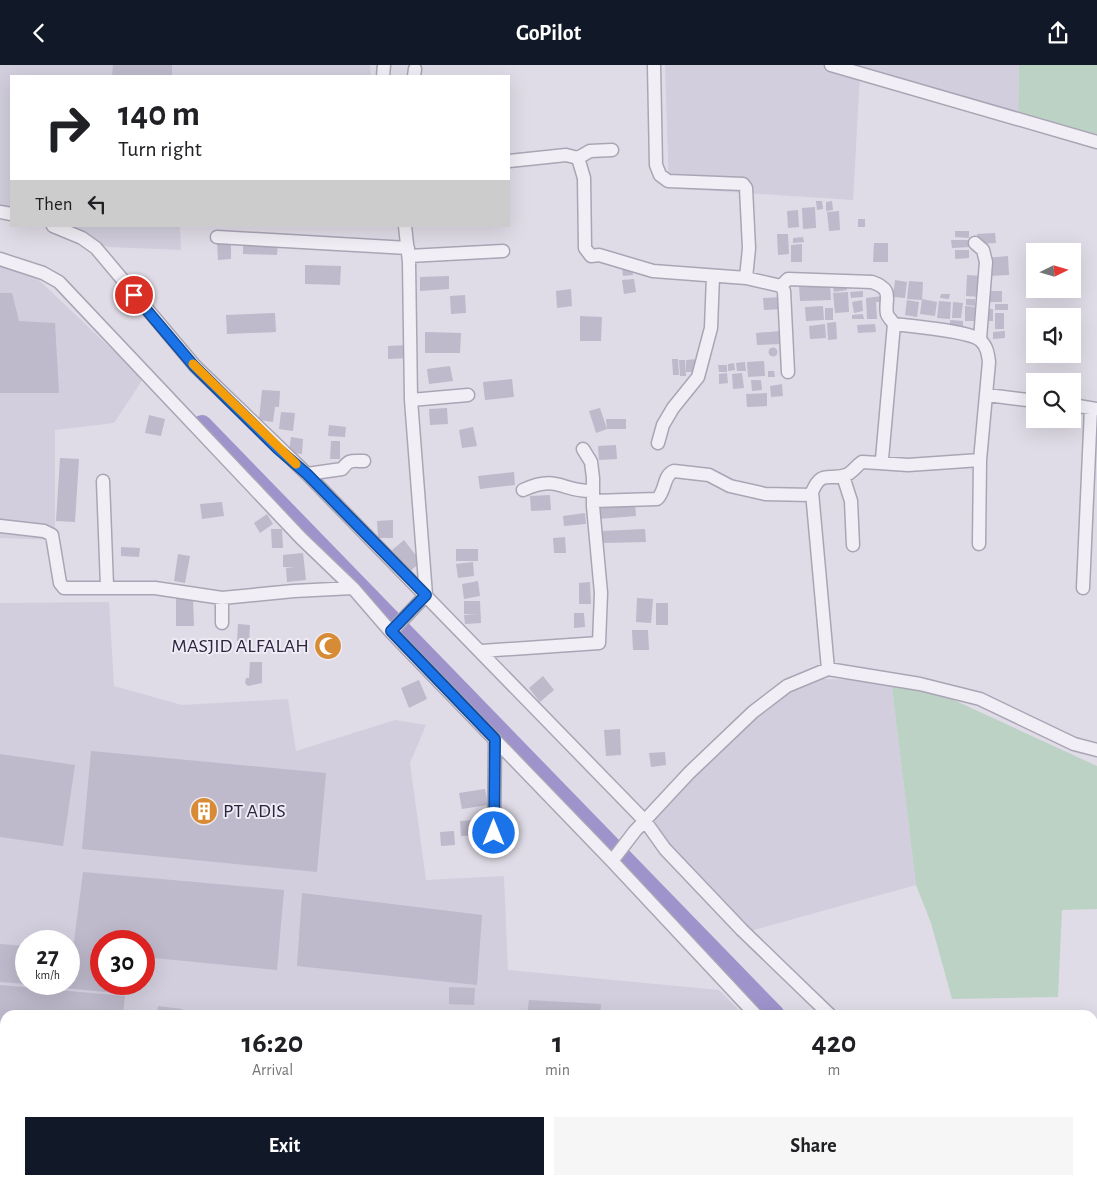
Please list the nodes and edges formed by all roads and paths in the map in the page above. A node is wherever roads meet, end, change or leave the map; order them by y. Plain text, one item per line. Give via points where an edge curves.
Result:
1 (654, 65) edge
2 (831, 65) edge
3 (1097, 142) edge
4 (612, 150) dead end
5 (578, 158) junction
6 (510, 161) edge
7 (55, 227) edge
8 (405, 227) edge
9 (217, 237) dead end
10 (975, 243) dead end
11 (503, 251) dead end
12 (408, 252) junction
13 (0, 259) edge
14 (712, 276) junction
15 (746, 278) junction
16 (781, 286) junction
17 (894, 324) junction
18 (980, 339) junction
19 (788, 373) dead end
20 (468, 395) dead end
21 (987, 395) junction
22 (411, 399) junction
23 (1026, 400) edge
24 (1081, 406) edge
25 (1094, 408) edge
26 (658, 443) dead end
27 (583, 449) dead end
28 (980, 460) junction
29 (364, 461) dead end
30 (879, 463) junction
31 (307, 474) junction
32 (843, 476) junction
33 (103, 481) dead end
34 (523, 490) dead end
35 (811, 495) junction
36 (593, 496) junction
37 (0, 526) edge
38 (979, 544) dead end
39 (853, 545) dead end
40 (1091, 553) edge
41 (107, 586) junction
42 (353, 588) junction
43 (1083, 588) dead end
44 (426, 595) junction
45 (222, 598) junction
46 (222, 623) dead end
47 (393, 629) junction
48 (481, 651) junction
49 (827, 662) junction
50 (495, 739) junction
51 (1097, 750) edge
52 (645, 821) junction
53 (494, 833) dead end
54 (614, 859) junction
55 (751, 1010) edge
56 (825, 1010) edge

1 - 15 street via 656,165 660,175 668,181 743,184 746,188 749,248
2 - 3 street
4 - 5 street via 590,151
5 - 6 street via 566,155
5 - 14 street via 584,178 587,253 653,271
7 - 31 street via 82,238 96,249 194,366
8 - 12 street
9 - 12 street
10 - 18 street via 983,250 986,262
11 - 12 street
12 - 22 street
13 - 42 street via 43,273 59,282 294,531
14 - 15 street
14 - 26 street via 711,327 698,377 673,408
15 - 16 street
16 - 17 street via 788,279 872,281 881,285 886,293 887,314
16 - 19 street via 785,301
17 - 18 street
17 - 30 street via 882,459
18 - 21 street via 987,350 989,362
20 - 22 street
21 - 23 street
21 - 28 street
22 - 44 street
24 - 25 street
25 - 40 street
27 - 36 street via 591,462
28 - 30 street via 908,465
28 - 38 street
29 - 31 street via 350,461 341,470
30 - 32 street via 862,462
31 - 44 street
32 - 35 street via 823,477 817,481
32 - 39 street via 851,501
33 - 41 street
34 - 36 street via 548,482
35 - 36 street via 765,494 730,486 709,475 674,471 667,477 657,499
35 - 49 street
36 - 48 street via 601,593 599,643
37 - 41 street via 44,531 52,535 62,587
40 - 43 street
41 - 45 street via 163,589
42 - 45 street
42 - 47 street
44 - 47 street
44 - 48 street
45 - 46 street
47 - 50 street
48 - 52 street
49 - 51 street via 980,699 1074,744
49 - 52 street via 787,686 753,712 689,773
50 - 53 street
50 - 54 street
52 - 54 street
52 - 56 street via 665,849 742,930
54 - 55 street

